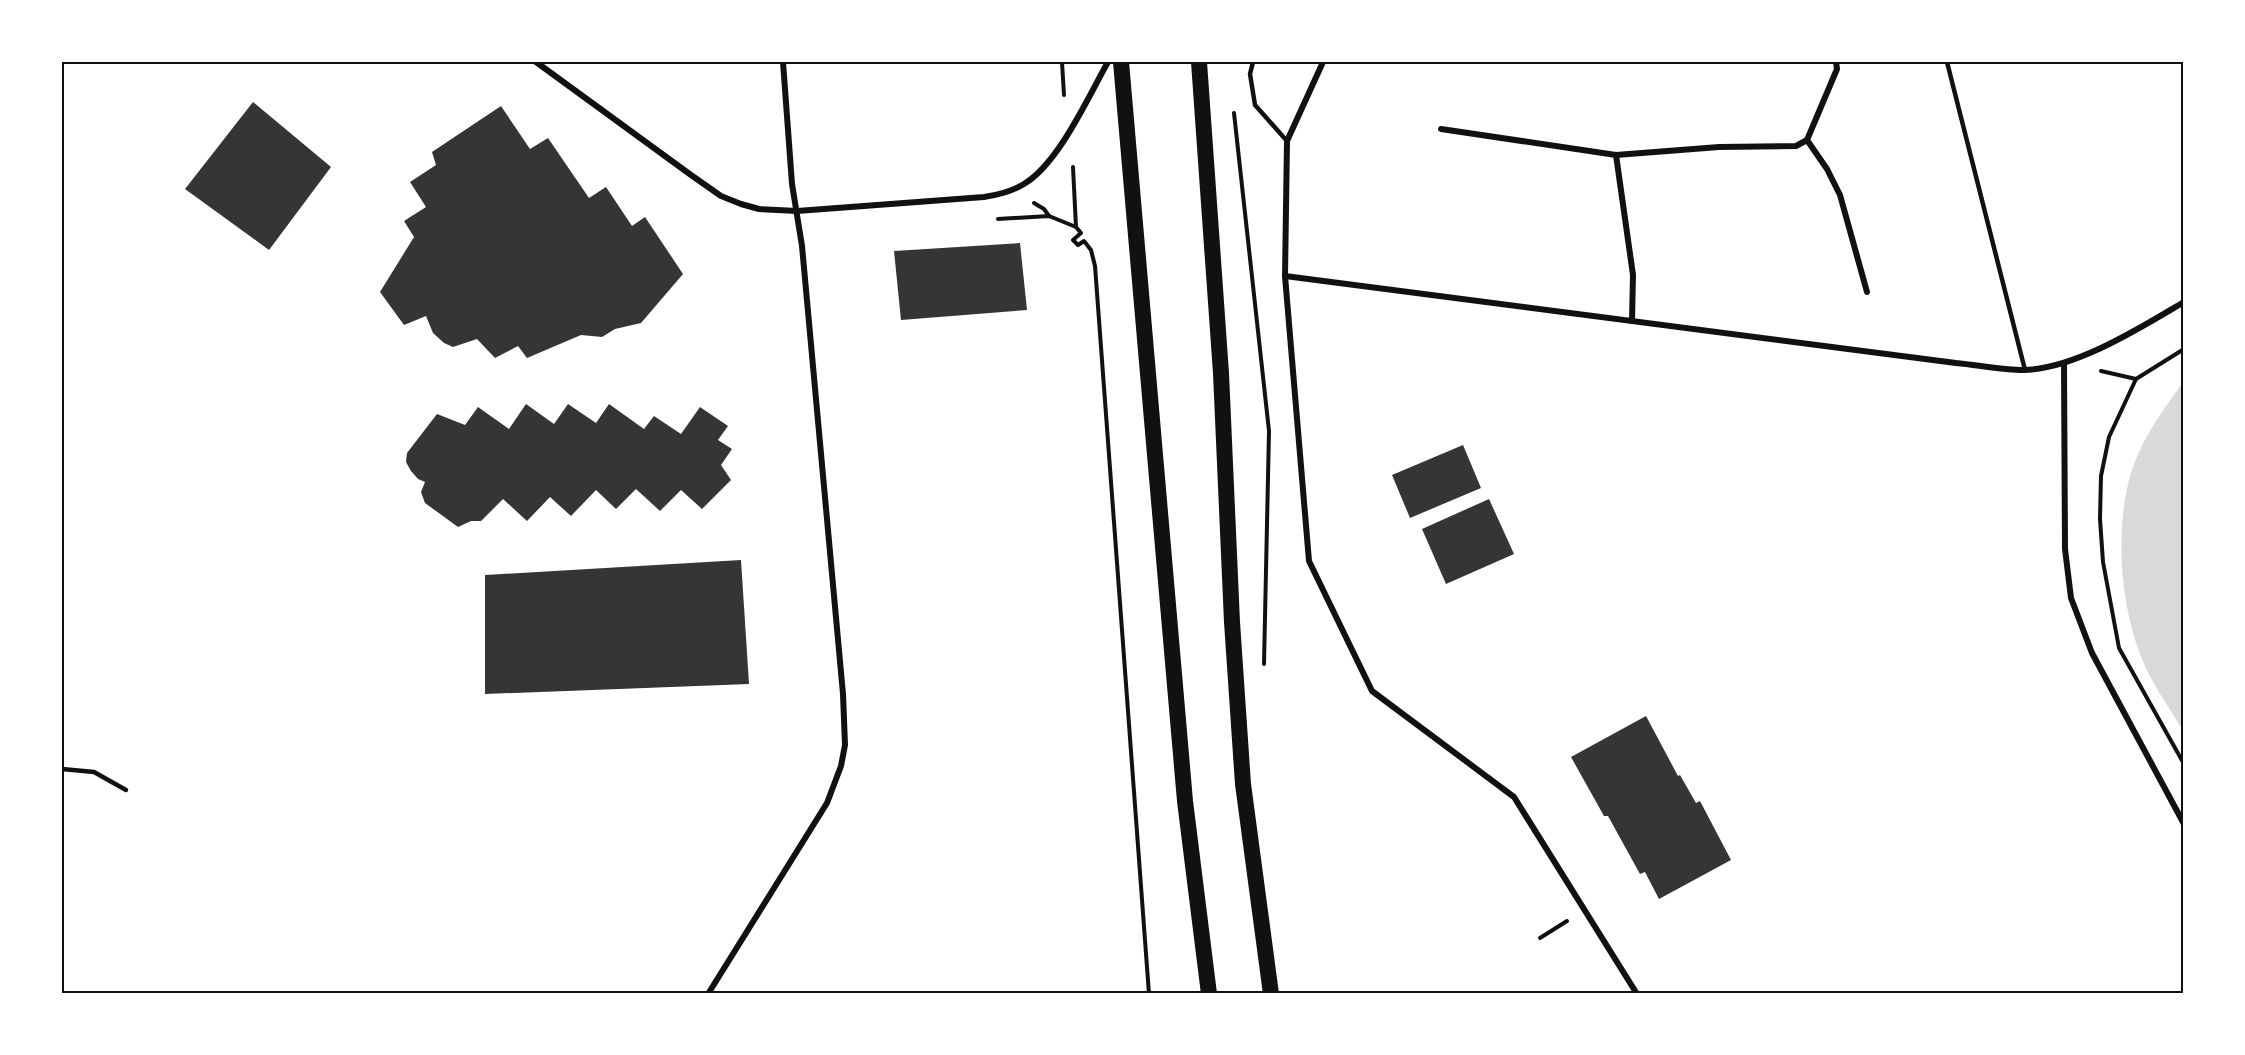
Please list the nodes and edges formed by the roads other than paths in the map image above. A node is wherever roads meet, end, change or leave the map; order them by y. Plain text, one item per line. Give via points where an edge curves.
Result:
1 (536, 62) edge
2 (783, 62) edge
3 (1108, 62) edge
4 (1121, 62) edge
5 (1199, 62) edge
6 (1253, 62) edge
7 (1323, 62) edge
8 (1836, 62) edge
9 (1947, 62) edge
10 (1441, 129) dead end
11 (1807, 140) junction
12 (1287, 141) junction
13 (1616, 155) junction
14 (797, 211) junction
15 (1285, 276) junction
16 (1867, 292) dead end
17 (2184, 303) edge
18 (1632, 321) junction
19 (2064, 364) junction
20 (2025, 370) junction
21 (62, 769) edge
22 (126, 790) dead end
23 (2184, 824) edge
24 (708, 993) edge
25 (1209, 993) edge
26 (1271, 993) edge
27 (1637, 993) edge

1 - 14 street via 721,196 759,209
2 - 14 street
3 - 14 street via 1052,156 1032,178 1004,194
4 - 25 highway via 1185,801
5 - 26 highway via 1221,373 1242,773
6 - 12 lane via 1250,74 1255,105
7 - 12 street
8 - 11 street via 1838,69
9 - 20 lane
10 - 13 street
11 - 13 street via 1796,146
11 - 16 street via 1840,195
12 - 15 street
13 - 18 street via 1634,275
14 - 24 street via 845,745 827,803
15 - 18 street
15 - 27 street via 1309,561 1372,691 1514,797
17 - 19 street
18 - 20 street
19 - 20 street
19 - 23 street via 2064,549 2071,598 2092,653
21 - 22 lane via 94,772

